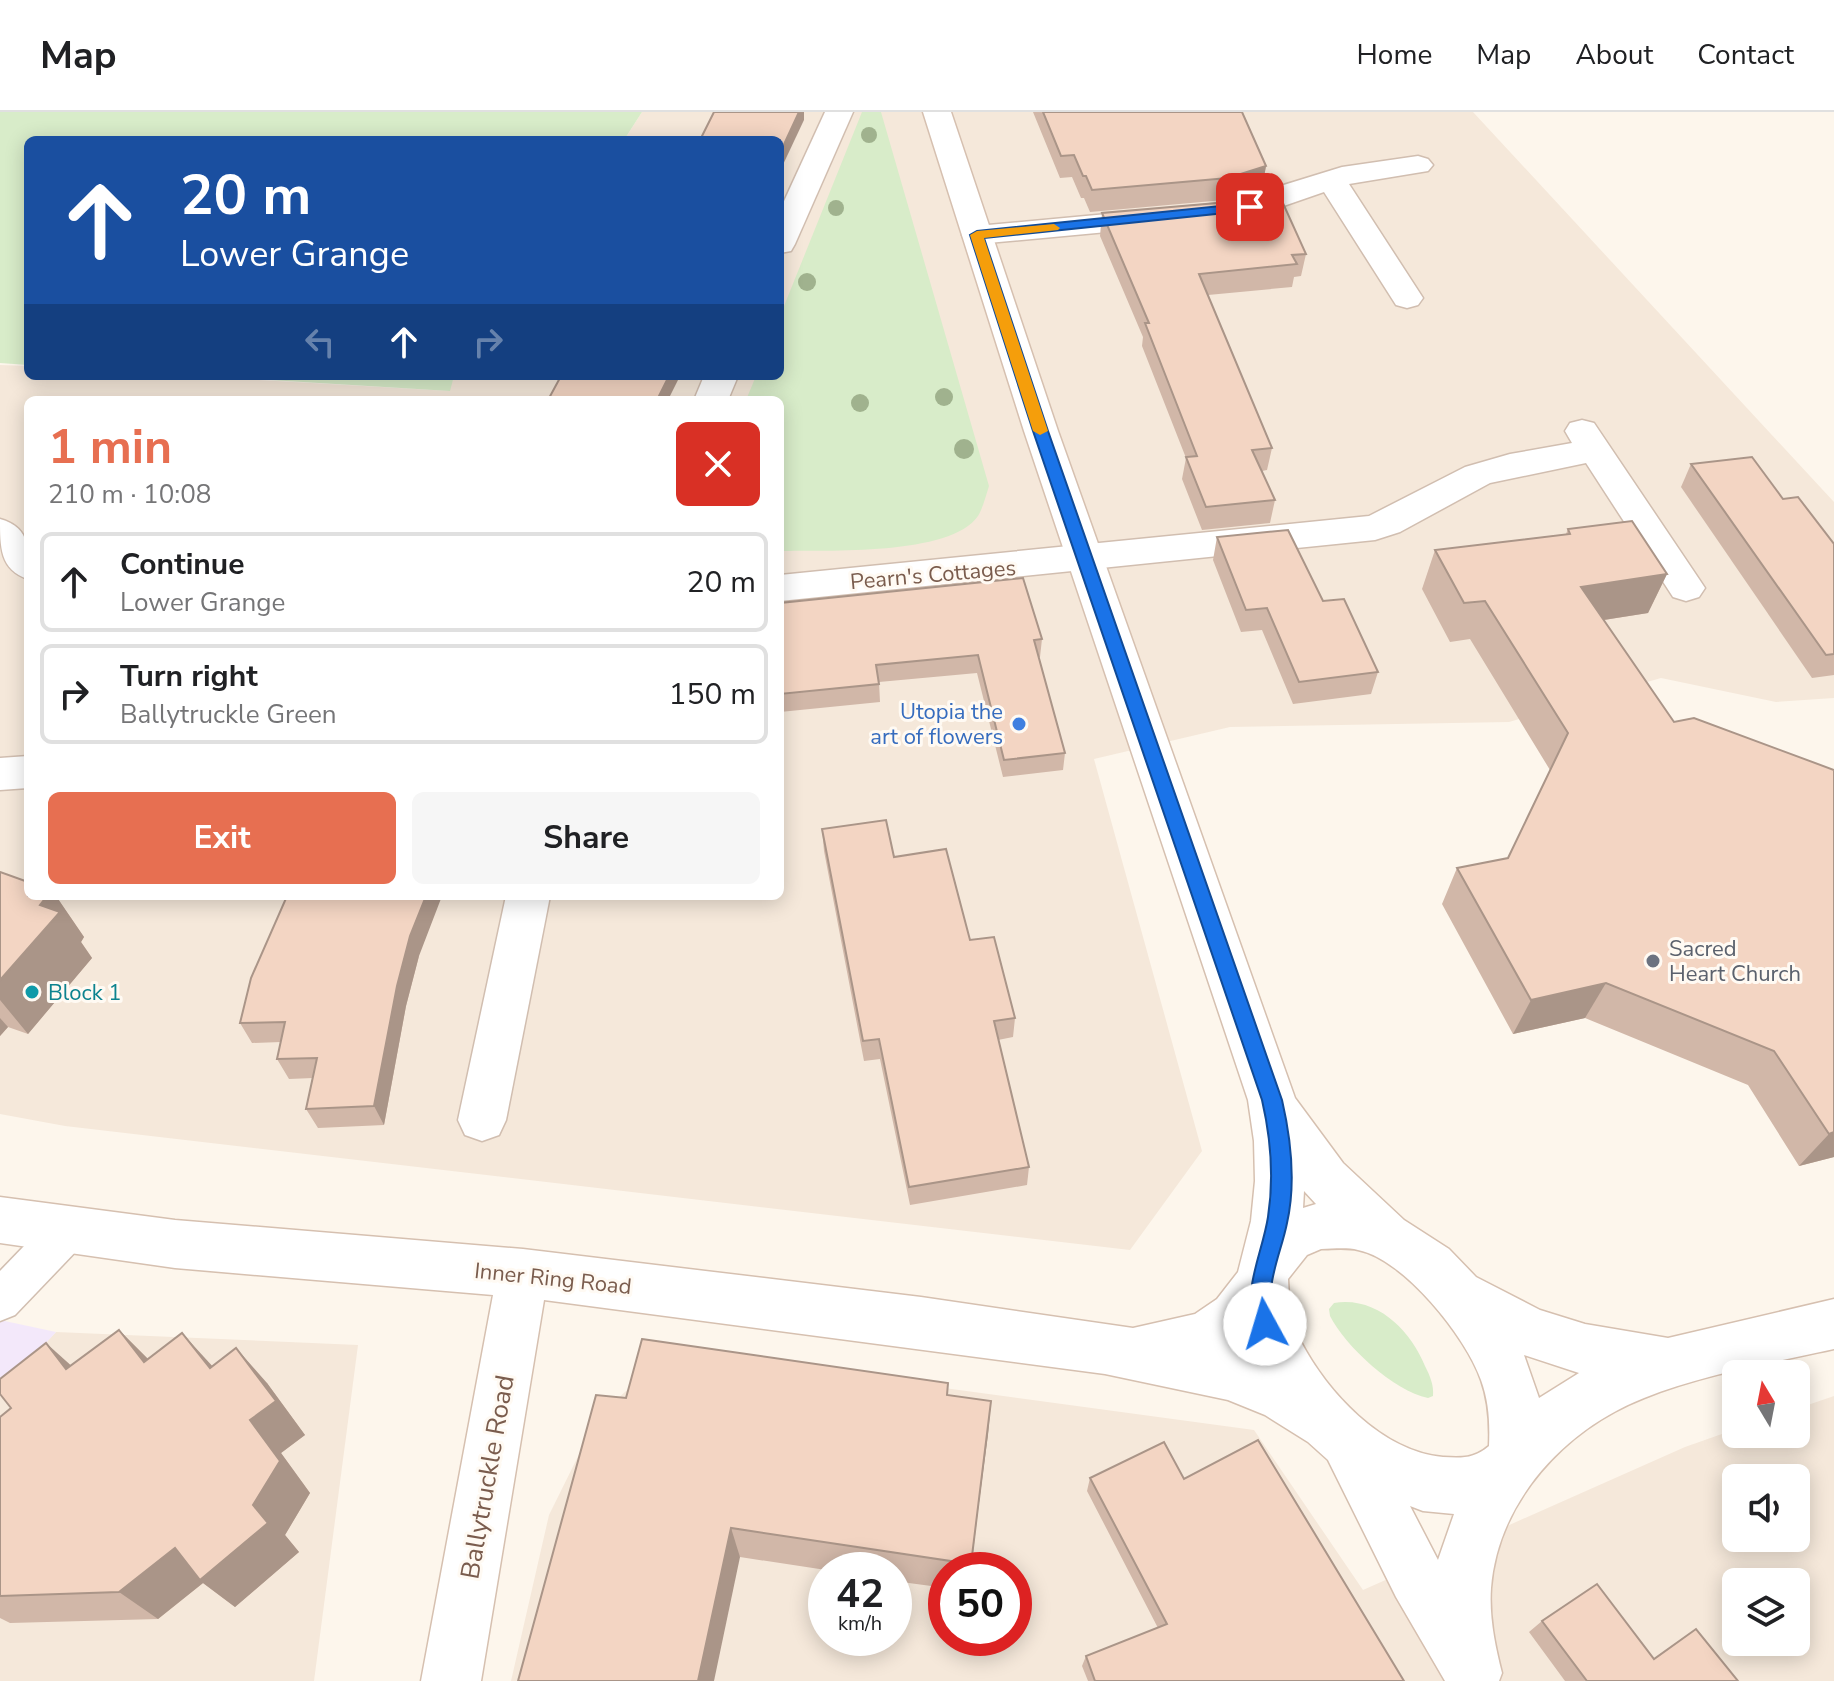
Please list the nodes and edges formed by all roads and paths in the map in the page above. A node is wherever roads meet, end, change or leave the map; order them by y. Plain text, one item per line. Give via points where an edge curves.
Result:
1 (839, 112) edge
2 (937, 112) edge
3 (1418, 165) dead end
4 (1331, 179) junction
5 (784, 235) edge
6 (977, 235) junction
7 (1407, 298) dead end
8 (0, 531) edge
9 (1085, 559) junction
10 (24, 561) edge
11 (784, 588) edge
12 (1686, 588) dead end
13 (24, 772) edge
14 (0, 774) edge
15 (527, 900) edge
16 (1272, 1100) junction
17 (482, 1120) dead end
18 (0, 1220) edge
19 (67, 1231) junction
20 (1389, 1238) junction
21 (1265, 1269) junction
22 (523, 1273) junction
23 (1449, 1285) junction
24 (0, 1301) edge
25 (1834, 1324) edge
26 (1105, 1348) junction
27 (1672, 1362) junction
28 (1338, 1431) junction
29 (1512, 1460) junction
30 (1474, 1677) edge
31 (451, 1681) edge

1 - 5 main road
2 - 6 main road
3 - 4 main road
4 - 6 main road via 1225,212
4 - 7 main road
6 - 9 main road
8 - 10 main road
9 - 11 main road, Pearn's Cottages
9 - 12 main road, Pearn's Cottages via 1375,528 1477,475 1588,440
9 - 16 main road
13 - 14 main road
15 - 17 main road
16 - 20 main road via 1333,1188
16 - 21 main road via 1282,1174
18 - 19 main road, Inner Ring Road
19 - 22 main road, Inner Ring Road
19 - 24 lane
20 - 21 main road via 1323,1225 1287,1240
20 - 23 main road
21 - 26 main road via 1246,1306 1206,1336 1162,1347
21 - 28 main road via 1260,1300 1274,1347 1295,1383
22 - 26 main road, Inner Ring Road
22 - 31 main road, Ballytruckle Road
23 - 27 main road via 1501,1319 1552,1341 1610,1356
23 - 29 main road via 1484,1330 1508,1377 1520,1436
25 - 27 main road
26 - 28 main road via 1228,1374 1283,1395
27 - 29 main road via 1572,1405 1530,1438
28 - 29 main road via 1398,1475 1433,1486 1483,1483
28 - 30 main road
29 - 30 main road via 1480,1519 1463,1568 1460,1618

